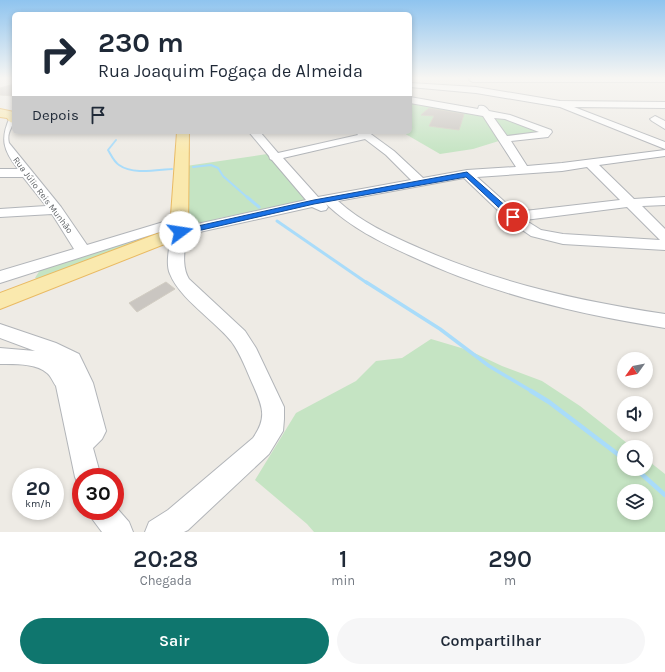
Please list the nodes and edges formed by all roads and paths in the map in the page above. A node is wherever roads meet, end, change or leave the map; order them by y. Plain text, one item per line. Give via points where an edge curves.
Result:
1 (427, 103) edge
2 (480, 103) edge
3 (553, 103) edge
4 (560, 104) junction
5 (665, 105) edge
6 (0, 107) edge
7 (483, 112) junction
8 (0, 113) edge
9 (12, 115) edge
10 (12, 116) edge
11 (12, 117) edge
12 (12, 119) edge
13 (655, 119) dead end
14 (0, 120) edge
15 (665, 126) edge
16 (184, 134) edge
17 (256, 134) edge
18 (363, 134) edge
19 (504, 139) junction
20 (665, 146) edge
21 (665, 153) edge
22 (274, 157) junction
23 (591, 164) junction
24 (524, 170) junction
25 (0, 173) edge
26 (26, 173) junction
27 (467, 174) junction
28 (420, 182) junction
29 (322, 201) junction
30 (665, 201) edge
31 (630, 203) junction
32 (56, 210) junction
33 (0, 213) edge
34 (513, 217) junction
35 (180, 227) junction
36 (665, 238) edge
37 (366, 240) dead end
38 (665, 245) edge
39 (83, 251) junction
40 (0, 277) edge
41 (28, 280) junction
42 (0, 288) edge
43 (0, 301) edge
44 (665, 322) edge
45 (0, 331) edge
46 (0, 356) edge
47 (81, 443) junction
48 (86, 468) edge
49 (109, 520) edge
50 (119, 532) edge
51 (160, 532) edge

1 - 7 street
2 - 7 street
3 - 4 street
4 - 5 street
4 - 20 street
6 - 9 main road
7 - 19 street
7 - 19 street via 518,120 547,132 544,135
8 - 10 main road
11 - 14 street
12 - 26 street, Rua Júlio Reis Munhão via 4,129 2,137 4,144
13 - 15 street
16 - 35 main road
17 - 22 street
18 - 22 street
18 - 28 street via 390,153
19 - 24 street
21 - 23 street
22 - 29 street
23 - 24 street
23 - 31 street
24 - 27 street
25 - 26 street
26 - 32 street, Rua Júlio Reis Munhão
27 - 28 street
27 - 34 street
28 - 29 street
29 - 35 street
29 - 37 street
29 - 44 street via 365,228 476,278 563,303
30 - 31 street
31 - 34 street
31 - 36 street
32 - 33 street
32 - 39 street, Rua Júlio Reis Munhão
34 - 38 street via 527,228 548,237
35 - 39 street
35 - 41 main road
35 - 51 street via 177,273 183,284 238,336 273,407 273,419 271,431 261,446 178,520
39 - 41 street
40 - 41 street
41 - 42 street
41 - 43 main road
45 - 47 street via 62,352 72,359 78,371 94,431
46 - 47 street via 40,360 53,365 66,386
47 - 48 street
49 - 50 street

